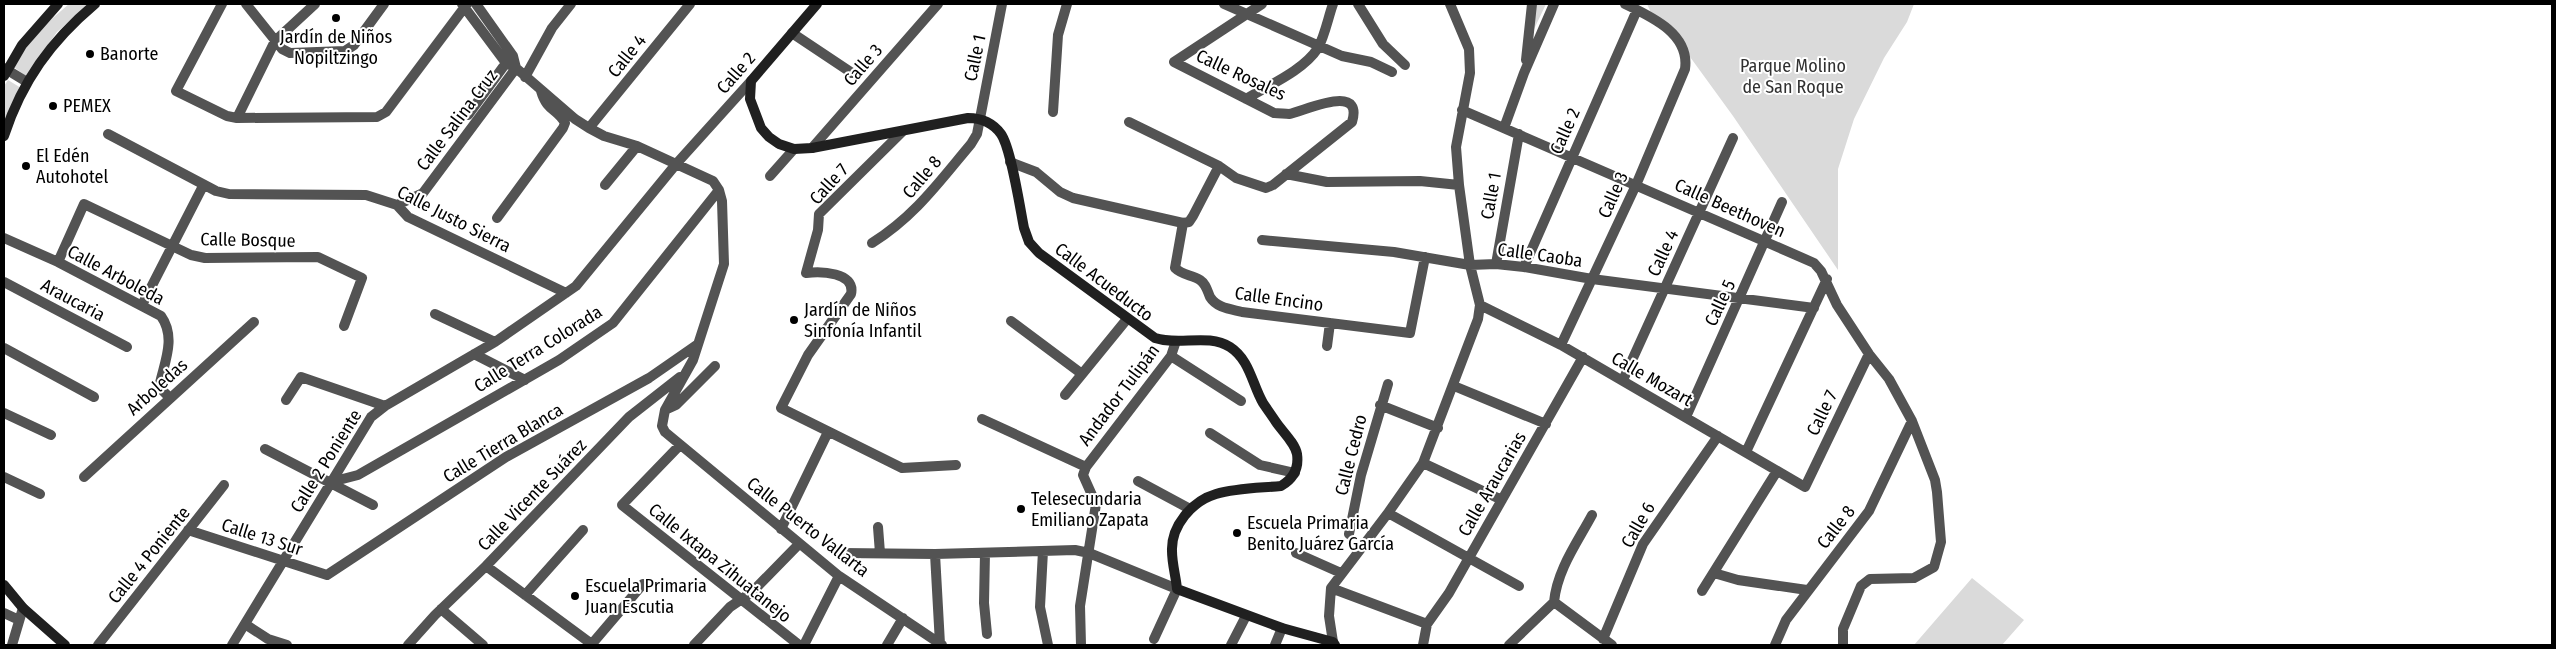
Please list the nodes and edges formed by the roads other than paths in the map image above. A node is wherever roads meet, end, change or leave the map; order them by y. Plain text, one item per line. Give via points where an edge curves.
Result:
1 (58, 4) edge
2 (95, 4) edge
3 (222, 4) edge
4 (246, 4) edge
5 (315, 4) edge
6 (384, 4) edge
7 (476, 4) edge
8 (571, 4) edge
9 (690, 4) edge
10 (817, 4) edge
11 (938, 4) edge
12 (1002, 4) edge
13 (1067, 4) edge
14 (1224, 4) edge
15 (1262, 4) edge
16 (1332, 4) edge
17 (1358, 4) edge
18 (1450, 4) edge
19 (1532, 4) edge
20 (1554, 4) edge
21 (1625, 4) edge
22 (464, 5) edge
23 (1637, 10) junction
24 (1248, 13) junction
25 (792, 33) junction
26 (276, 41) junction
27 (1319, 45) junction
28 (1405, 65) dead end
29 (511, 66) junction
30 (5, 71) edge
31 (1392, 72) dead end
32 (852, 73) dead end
33 (1524, 73) junction
34 (525, 77) junction
35 (751, 81) junction
36 (27, 82) junction
37 (541, 91) junction
38 (1246, 99) junction
39 (1462, 110) junction
40 (1053, 112) dead end
41 (468, 115) dead end
42 (237, 118) junction
43 (979, 118) junction
44 (1129, 122) dead end
45 (589, 128) junction
46 (1504, 128) junction
47 (902, 132) junction
48 (108, 134) dead end
49 (1519, 134) junction
50 (4, 136) edge
51 (1733, 138) dead end
52 (637, 146) junction
53 (794, 148) junction
54 (812, 148) junction
55 (1571, 157) junction
56 (1010, 162) junction
57 (677, 163) junction
58 (1219, 166) junction
59 (1286, 174) junction
60 (770, 176) dead end
61 (1636, 184) junction
62 (605, 185) dead end
63 (203, 186) junction
64 (1459, 186) junction
65 (719, 190) junction
66 (1782, 202) dead end
67 (397, 205) junction
68 (1700, 213) junction
69 (497, 218) dead end
70 (1186, 222) junction
71 (4, 238) edge
72 (1262, 240) dead end
73 (1766, 242) junction
74 (872, 243) dead end
75 (172, 247) junction
76 (1425, 257) junction
77 (58, 262) junction
78 (1496, 264) junction
79 (1470, 265) junction
80 (1524, 267) junction
81 (1592, 279) junction
82 (1826, 279) junction
83 (4, 282) edge
84 (1665, 288) junction
85 (566, 293) junction
86 (1740, 298) junction
87 (142, 305) junction
88 (1480, 305) junction
89 (1814, 308) junction
90 (435, 314) dead end
91 (1127, 319) junction
92 (1011, 321) dead end
93 (254, 322) dead end
94 (1330, 323) junction
95 (344, 326) dead end
96 (1176, 341) junction
97 (495, 342) junction
98 (698, 344) junction
99 (1561, 344) junction
100 (1327, 346) dead end
101 (127, 347) dead end
102 (4, 348) edge
103 (474, 354) junction
104 (1869, 354) junction
105 (1171, 356) junction
106 (1583, 357) junction
107 (715, 366) dead end
108 (685, 374) junction
109 (1082, 374) junction
110 (525, 380) junction
111 (1623, 380) junction
112 (1388, 384) dead end
113 (1454, 386) junction
114 (1065, 395) dead end
115 (94, 397) dead end
116 (169, 397) junction
117 (286, 400) dead end
118 (1241, 401) dead end
119 (1380, 405) junction
120 (385, 406) junction
121 (665, 410) junction
122 (4, 413) edge
123 (1686, 416) junction
124 (982, 419) dead end
125 (1912, 421) junction
126 (1546, 424) junction
127 (1438, 428) junction
128 (828, 432) junction
129 (1210, 433) dead end
130 (51, 435) dead end
131 (1718, 436) junction
132 (680, 445) junction
133 (265, 449) dead end
134 (1746, 452) junction
135 (1423, 463) junction
136 (956, 465) dead end
137 (1086, 467) junction
138 (1777, 471) junction
139 (1295, 473) junction
140 (4, 477) edge
141 (84, 477) dead end
142 (1138, 481) dead end
143 (331, 482) junction
144 (224, 485) dead end
145 (1805, 487) joint
146 (40, 494) dead end
147 (1502, 500) junction
148 (373, 505) dead end
149 (1190, 509) junction
150 (1388, 513) junction
151 (1592, 515) dead end
152 (878, 527) dead end
153 (781, 529) junction
154 (188, 530) junction
155 (583, 530) dead end
156 (1349, 534) dead end
157 (799, 544) junction
158 (1043, 551) junction
159 (842, 553) dead end
160 (880, 553) junction
161 (984, 553) junction
162 (1089, 553) junction
163 (1296, 553) dead end
164 (934, 554) junction
165 (1468, 558) junction
166 (284, 561) junction
167 (486, 566) junction
168 (1714, 573) junction
169 (327, 574) joint
170 (1340, 574) junction
171 (839, 576) junction
172 (643, 584) dead end
173 (4, 585) edge
174 (1519, 586) dead end
175 (1331, 588) junction
176 (1177, 589) junction
177 (1808, 590) junction
178 (1702, 591) dead end
179 (525, 595) junction
180 (740, 600) junction
181 (1554, 602) junction
182 (23, 608) junction
183 (441, 609) junction
184 (4, 613) edge
185 (1246, 616) junction
186 (903, 618) junction
187 (19, 620) junction
188 (245, 624) junction
189 (1427, 624) junction
190 (1282, 628) junction
191 (987, 634) dead end
192 (1154, 639) dead end
193 (1607, 642) edge
194 (1334, 644) edge
195 (12, 645) edge
196 (65, 645) edge
197 (98, 645) edge
198 (232, 645) edge
199 (287, 645) edge
200 (408, 645) edge
201 (483, 645) edge
202 (592, 645) edge
203 (694, 645) edge
204 (798, 645) edge
205 (804, 645) edge
206 (887, 645) edge
207 (941, 645) edge
208 (1048, 645) edge
209 (1081, 645) edge
210 (1231, 645) edge
211 (1275, 645) edge
212 (1422, 645) edge
213 (1509, 645) edge
214 (1775, 645) edge
215 (1843, 645) edge

1 - 30 street via 22,45
2 - 36 street via 56,40
3 - 42 street via 176,91
4 - 26 street
5 - 26 street
6 - 26 street via 354,45 345,50 290,52 282,49
7 - 29 street via 513,56
8 - 34 street via 552,28
9 - 45 street, Calle 4
10 - 25 street, Calle 2
11 - 54 street, Calle 3
12 - 43 street, Calle 1
13 - 40 street via 1058,35
14 - 24 street
15 - 24 street
16 - 27 street
17 - 28 street via 1383,44
18 - 39 street via 1469,50 1470,73
19 - 33 street
20 - 33 street
21 - 23 street
22 - 29 street
22 - 42 street via 386,112 377,117
23 - 55 street, Calle 2
23 - 61 street, Calle 3 via 1672,32 1687,57 1685,69
24 - 27 street
24 - 38 street, Calle Rosales via 1174,62
25 - 32 street
25 - 35 street, Calle 2
26 - 42 street
27 - 31 street
27 - 38 street via 1304,64
29 - 34 street
29 - 41 street, Calle Salina Cruz
29 - 67 street, Calle Salina Cruz via 423,193
30 - 36 street
33 - 46 street
34 - 37 street
35 - 53 street via 750,100 761,128 780,144
35 - 57 street, Calle 2
36 - 50 street
37 - 45 street
37 - 69 street via 545,103 565,123
38 - 59 street, Calle Rosales via 1274,113 1288,114 1335,100 1352,106 1352,122
39 - 46 street, Calle Beethoven
39 - 64 street via 1456,147
43 - 47 street
43 - 56 street, Calle Acueducto via 1002,135
43 - 74 street, Calle 8 via 977,134 971,144 912,214
44 - 58 street
45 - 52 street
46 - 49 street, Calle Beethoven
47 - 54 street
47 - 128 street, Calle 7 via 819,214 806,273 830,271 850,283 852,289 808,355 781,408
48 - 63 street, Calle Justo Sierra
49 - 55 street, Calle Beethoven
49 - 78 street, Calle 1
51 - 68 street, Calle 4
52 - 57 street
52 - 62 street
53 - 54 street
53 - 60 street
55 - 61 street, Calle Beethoven
55 - 80 street, Calle 2
56 - 70 street via 1036,172 1060,192 1073,198
56 - 91 street, Calle Acueducto via 1029,242
57 - 65 street via 713,181
57 - 85 street, Calle 2 via 576,286
58 - 59 street via 1236,178 1266,188
58 - 70 street
59 - 64 street via 1327,182 1420,181
61 - 68 street, Calle Beethoven
61 - 81 street, Calle 3
63 - 67 street, Calle Justo Sierra via 229,194 366,196
63 - 75 street
64 - 79 street
65 - 98 street via 724,264
65 - 110 street, Calle Terra Colorada via 613,323
66 - 73 street, Calle 5
67 - 85 street, Calle Justo Sierra via 408,217
68 - 73 street, Calle Beethoven
68 - 84 street, Calle 4
70 - 94 street, Calle Encino via 1175,268 1206,286 1214,302 1242,312
71 - 77 street, Calle Arboleda
72 - 76 street, Calle Caoba
73 - 82 street, Calle Beethoven via 1814,264
73 - 86 street, Calle 5
75 - 77 street, Calle Bosque via 84,204
75 - 87 street
75 - 95 street, Calle Bosque via 205,258 318,257 362,278
76 - 79 street, Calle Caoba
76 - 94 street, Calle Encino via 1410,333
77 - 87 street, Calle Arboleda
78 - 79 street, Calle Caoba
78 - 80 street, Calle Caoba
79 - 88 street
80 - 81 street, Calle Caoba
81 - 84 street, Calle Caoba
81 - 99 street, Calle 3
82 - 89 street
82 - 104 street, Calle Beethoven via 1837,306
83 - 101 street, Araucaria
84 - 86 street, Calle Caoba
84 - 111 street, Calle 4
85 - 97 street, Calle 2 Poniente
86 - 89 street, Calle Caoba
86 - 123 street, Calle 5
87 - 116 street, Calle Arboleda via 162,316 169,333 160,383
88 - 99 street, Calle Mozart
88 - 113 street
89 - 134 street
90 - 97 street
91 - 96 street, Calle Acueducto via 1154,338
91 - 109 street
92 - 109 street
93 - 116 street, Arboledas
94 - 100 street
96 - 105 street, Andador Tulipán
96 - 139 street, Calle Acueducto via 1212,340 1230,347 1244,360 1263,402 1297,451
97 - 103 street, Calle 2 Poniente
98 - 108 street
98 - 169 street, Calle Tierra Blanca via 649,378 506,457
99 - 106 street, Calle Mozart
102 - 115 street
103 - 110 street
103 - 120 street, Calle 2 Poniente
104 - 125 street, Calle Beethoven via 1889,379
104 - 145 street, Calle 7
105 - 118 street
105 - 137 street, Andador Tulipán
106 - 111 street, Calle Mozart
106 - 126 street, Calle Araucarias
107 - 121 street via 676,405
108 - 121 street
108 - 167 street, Calle Vicente Suárez via 629,417
109 - 114 street
110 - 143 street, Calle Terra Colorada via 358,475
111 - 123 street, Calle Mozart
112 - 119 street, Calle Cedro
113 - 126 street
113 - 127 street
116 - 141 street, Arboledas
117 - 120 street via 301,377
119 - 127 street
119 - 156 street, Calle Cedro
120 - 143 street, Calle 2 Poniente via 367,422
121 - 132 street, Calle Puerto Vallarta via 662,426
122 - 130 street
123 - 131 street, Calle Mozart
124 - 137 street
125 - 177 street, Calle 8 via 1869,511
125 - 215 street, Calle Beethoven via 1937,492 1941,542 1934,567 1914,578 1870,579 1861,586 1843,629
126 - 147 street, Calle Araucarias
127 - 135 street
128 - 136 street via 902,468
128 - 153 street
129 - 139 street via 1260,465
131 - 134 street, Calle Mozart
131 - 193 street, Calle 6 via 1643,544
132 - 153 street, Calle Puerto Vallarta
132 - 180 street, Calle Ixtapa Zihuatanejo via 622,505
133 - 143 street
134 - 138 street, Calle Mozart
135 - 147 street
135 - 150 street
137 - 162 street via 1083,476 1096,504
138 - 145 street, Calle Mozart
138 - 168 street
139 - 149 street via 1281,486 1216,494
140 - 146 street
142 - 149 street
143 - 148 street
143 - 166 street, Calle 2 Poniente
144 - 154 street, Calle 4 Poniente
147 - 165 street, Calle Araucarias
149 - 176 street via 1173,537
150 - 165 street
150 - 170 street
151 - 181 street via 1562,570
152 - 160 street
153 - 157 street, Calle Puerto Vallarta
154 - 166 street, Calle 13 Sur
154 - 197 street, Calle 4 Poniente
155 - 179 street
157 - 171 street, Calle Puerto Vallarta
157 - 180 street
158 - 161 street
158 - 162 street
158 - 208 street via 1040,607
159 - 160 street
160 - 164 street
161 - 164 street
161 - 191 street
162 - 176 street
162 - 209 street via 1080,606
163 - 170 street
164 - 207 street
165 - 174 street
165 - 189 street, Calle Araucarias
166 - 169 street, Calle 13 Sur
166 - 188 street, Calle 2 Poniente
167 - 179 street
167 - 183 street, Calle Vicente Suárez
168 - 177 street via 1738,580
168 - 178 street
170 - 175 street
171 - 186 street, Calle Puerto Vallarta
171 - 205 street
172 - 202 street
173 - 182 street
175 - 189 street
175 - 194 street via 1329,616
176 - 185 street
176 - 192 street
177 - 214 street, Calle 8 via 1786,620
179 - 202 street
180 - 203 street
180 - 204 street, Calle Ixtapa Zihuatanejo
181 - 193 street
181 - 213 street
182 - 187 street
182 - 196 street
183 - 200 street, Calle Vicente Suárez
183 - 201 street
184 - 187 street
185 - 190 street
185 - 210 street
186 - 206 street
186 - 207 street, Calle Puerto Vallarta
187 - 195 street
188 - 198 street, Calle 2 Poniente
188 - 199 street via 268,639
189 - 212 street
190 - 194 street
190 - 211 street

